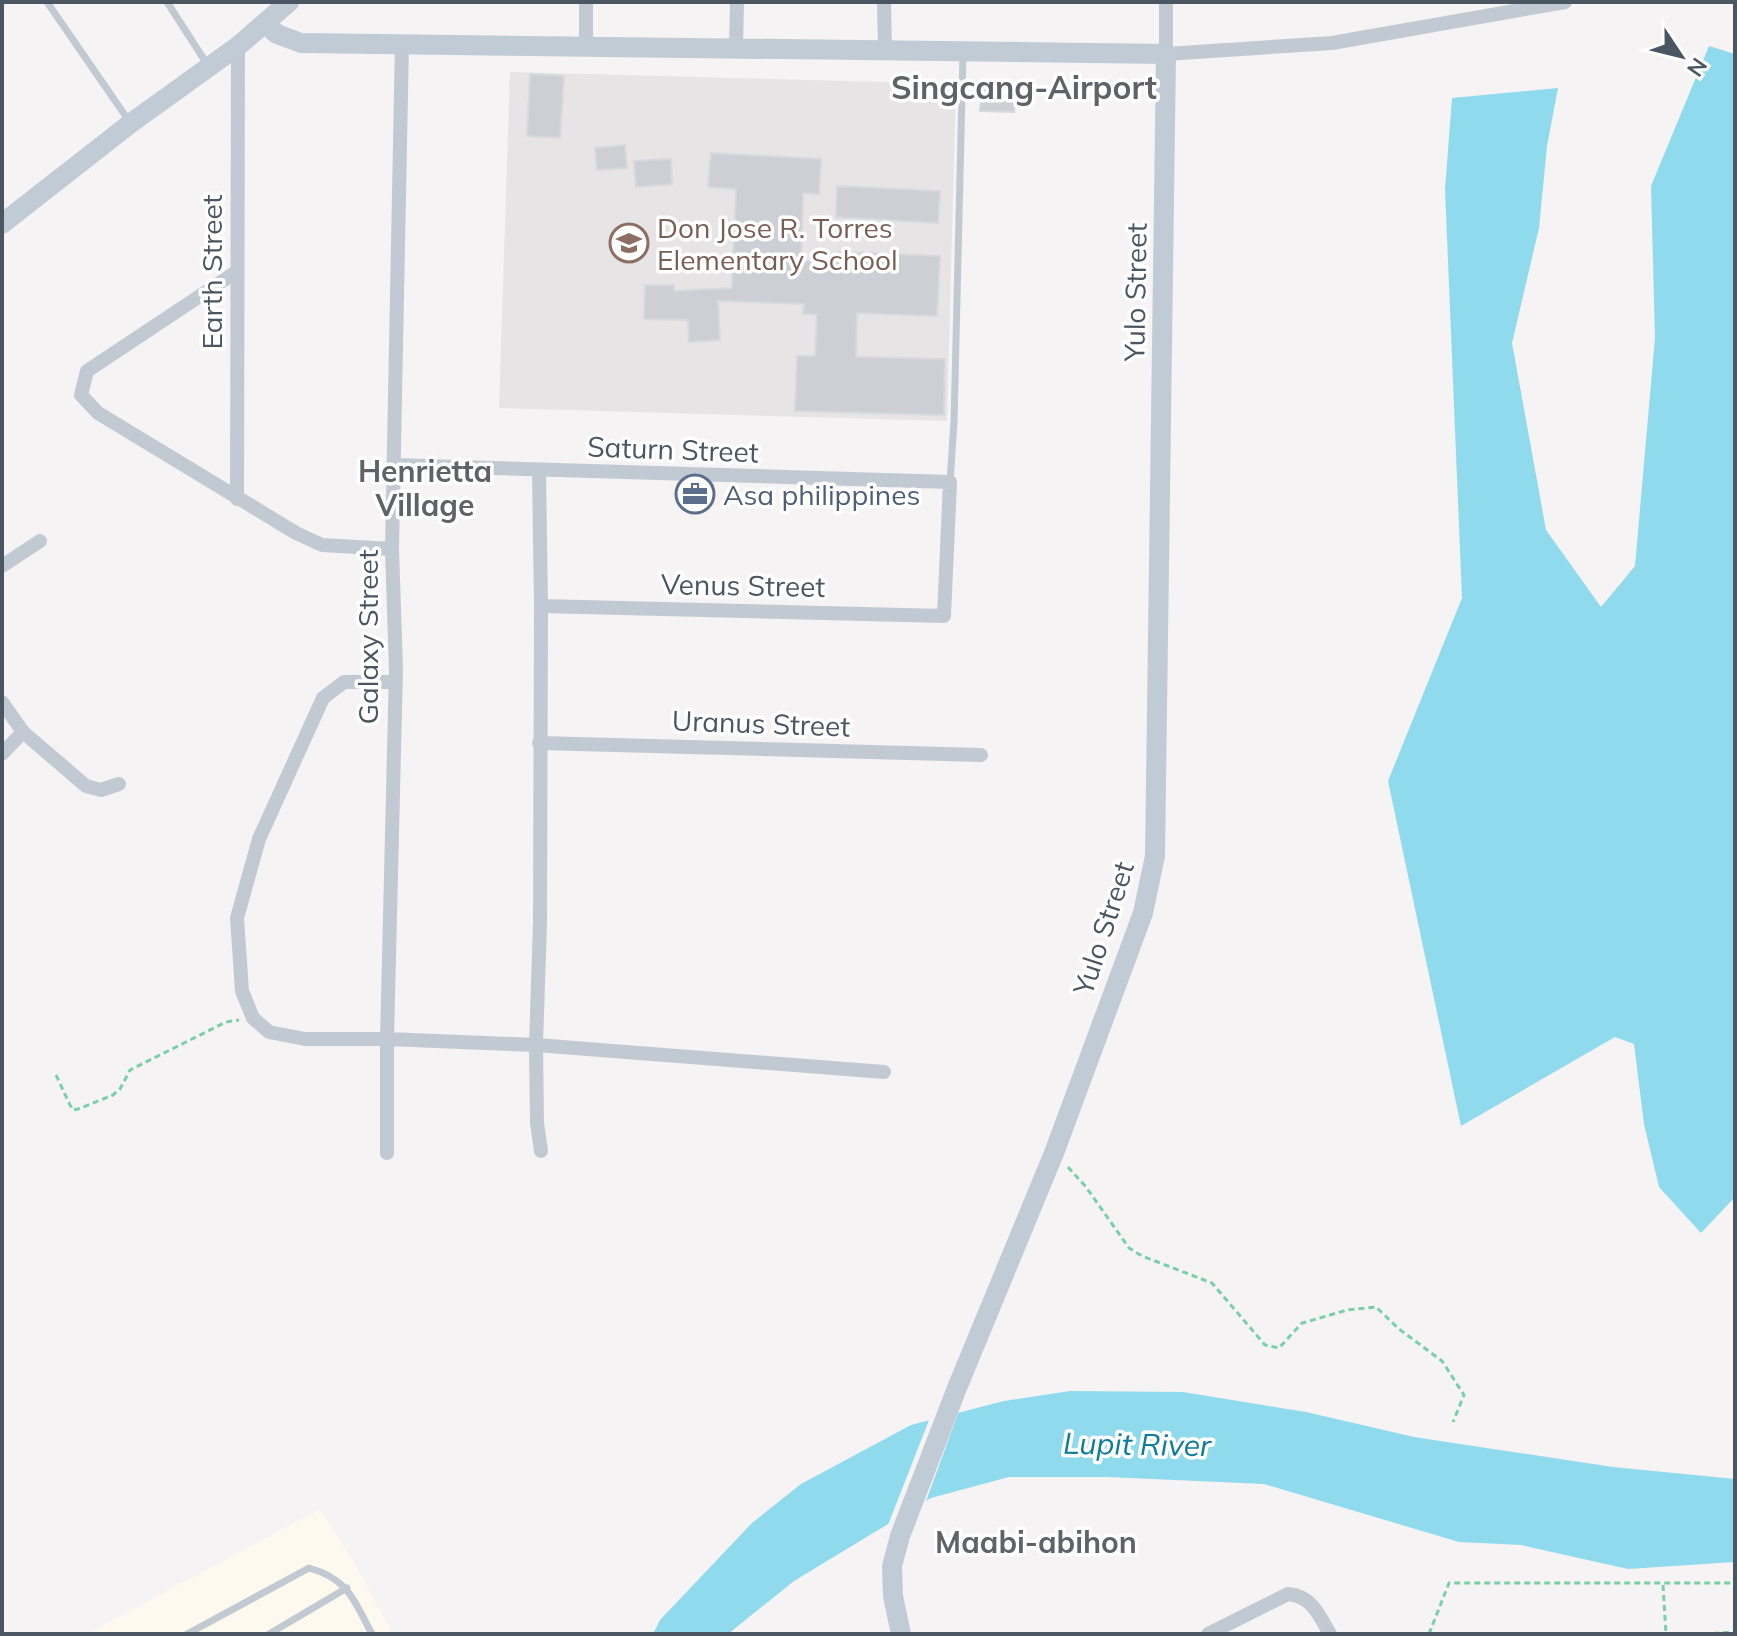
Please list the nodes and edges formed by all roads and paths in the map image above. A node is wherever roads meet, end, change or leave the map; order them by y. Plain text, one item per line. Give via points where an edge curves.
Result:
1 (47, 2) edge
2 (167, 2) edge
3 (289, 2) edge
4 (586, 2) edge
5 (737, 2) edge
6 (884, 2) edge
7 (1166, 2) edge
8 (1565, 2) edge
9 (1501, 8) edge
10 (266, 24) junction
11 (402, 43) junction
12 (238, 46) junction
13 (586, 47) junction
14 (736, 47) junction
15 (885, 50) junction
16 (963, 53) junction
17 (1166, 54) junction
18 (208, 66) junction
19 (131, 123) junction
20 (2, 224) edge
21 (236, 272) junction
22 (394, 465) junction
23 (539, 471) junction
24 (950, 482) junction
25 (237, 499) junction
26 (40, 541) dead end
27 (392, 549) junction
28 (2, 566) edge
29 (541, 606) junction
30 (395, 682) junction
31 (2, 702) edge
32 (23, 732) junction
33 (539, 743) junction
34 (2, 754) edge
35 (981, 755) dead end
36 (119, 784) dead end
37 (226, 1022) dead end
38 (387, 1039) junction
39 (536, 1045) junction
40 (884, 1072) dead end
41 (56, 1075) dead end
42 (541, 1151) dead end
43 (387, 1153) dead end
44 (1054, 1153) junction
45 (1453, 1422) dead end
46 (1735, 1583) edge
47 (1663, 1585) junction
48 (347, 1588) junction
49 (1735, 1632) edge
50 (187, 1634) edge
51 (269, 1634) edge
52 (372, 1634) edge
53 (901, 1634) edge
54 (1208, 1634) edge
55 (1330, 1634) edge
56 (1429, 1634) edge
57 (1666, 1634) edge
58 (1703, 1634) edge

1 - 19 lane
2 - 18 lane
3 - 10 street
4 - 13 street
5 - 14 street
6 - 15 street
7 - 17 street
8 - 9 street
9 - 17 street via 1332,43
10 - 11 street via 301,43
10 - 12 street
11 - 13 street
11 - 22 street, Galaxy Street
12 - 18 street
12 - 21 street, Earth Street
13 - 14 street
14 - 15 street
15 - 16 street
16 - 17 street
16 - 24 lane
17 - 44 street, Yulo Street via 1155,856 1143,913
18 - 19 street
19 - 20 street
21 - 25 street, Earth Street
21 - 25 street via 87,371 81,395 98,413
22 - 23 street, Saturn Street
22 - 27 street, Galaxy Street
23 - 24 street, Saturn Street
23 - 29 street
24 - 29 street, Venus Street via 944,616
25 - 27 street via 322,545
26 - 28 street
27 - 30 street, Galaxy Street
29 - 33 street
30 - 38 street, Galaxy Street
30 - 38 street via 344,682 323,698 259,839 237,918 242,991 253,1018 269,1032 305,1039
31 - 32 street
32 - 34 street
32 - 36 street via 86,786 101,790
33 - 35 street, Uranus Street
33 - 39 street
37 - 41 path via 130,1070 113,1095 78,1109 73,1110
38 - 39 street
38 - 43 street, Galaxy Street
39 - 40 street
39 - 42 street
44 - 45 path via 1086,1187 1129,1248 1212,1283 1269,1348 1279,1348 1302,1323 1361,1307 1381,1310 1442,1361 1464,1395
44 - 53 street, Yulo Street via 900,1536 892,1566
46 - 47 path
47 - 56 path via 1449,1583
47 - 57 path
48 - 50 lane via 329,1574 309,1568
48 - 51 lane
48 - 52 lane
49 - 58 path
54 - 55 street via 1288,1594 1309,1600

